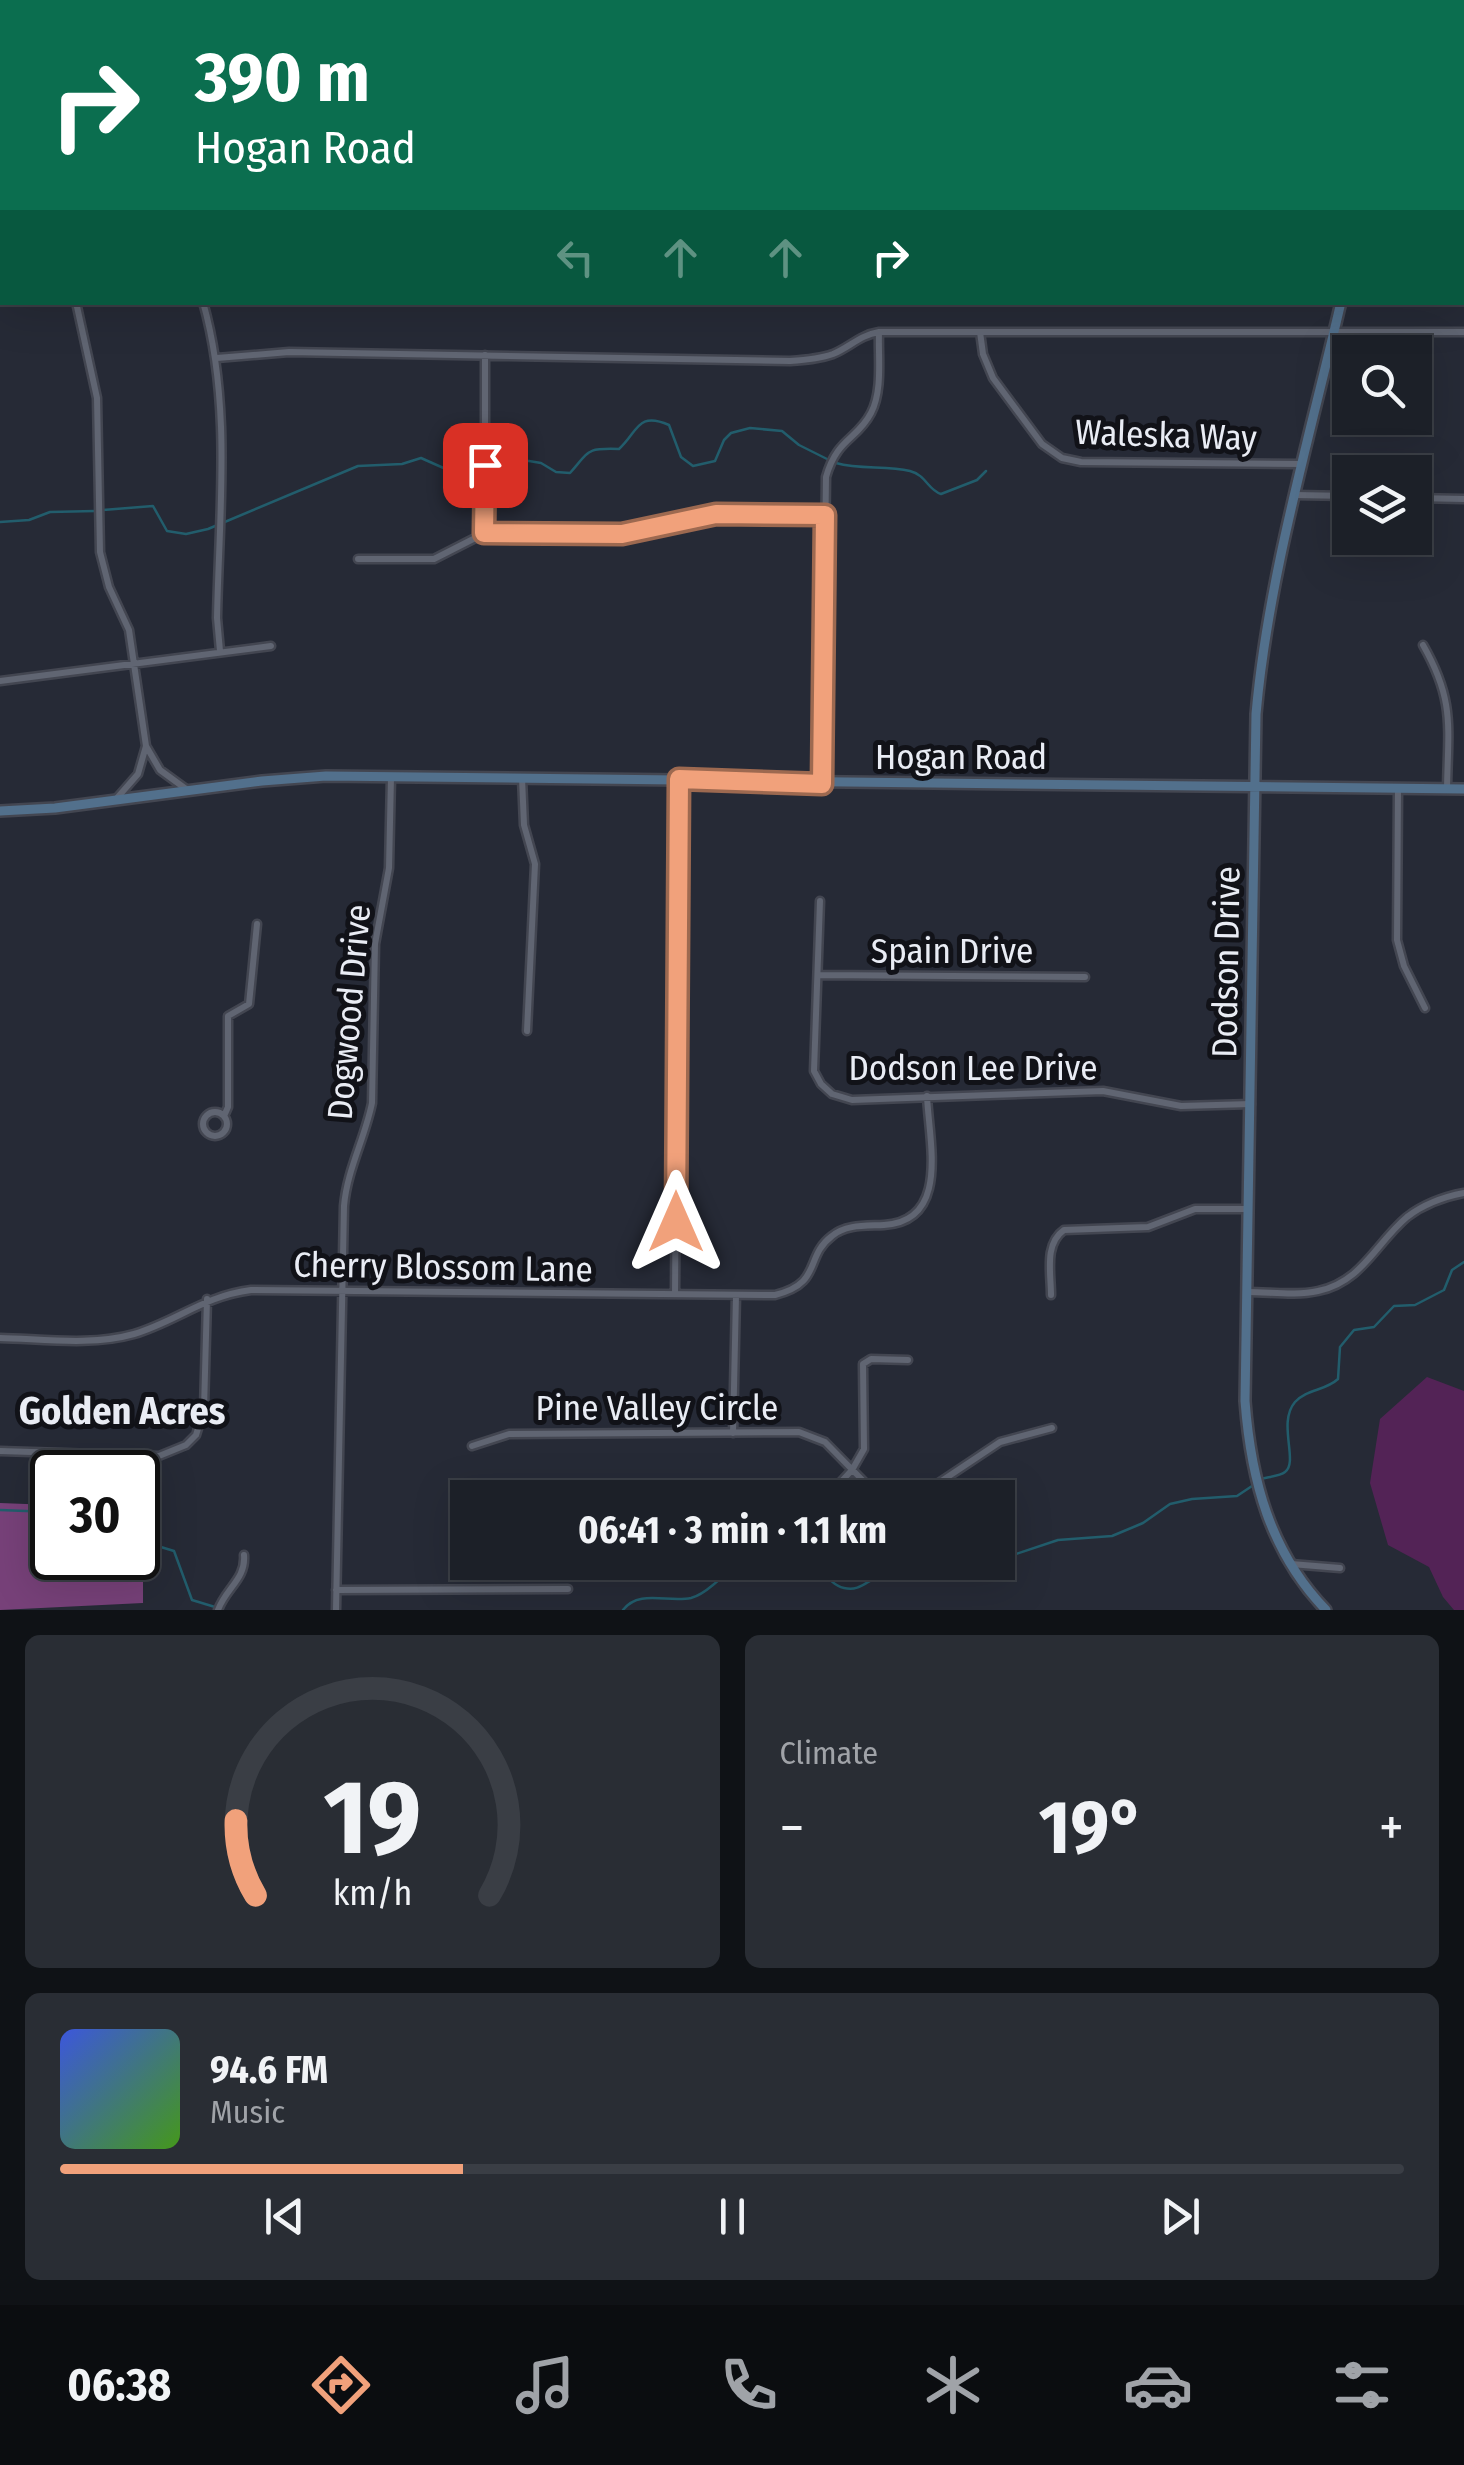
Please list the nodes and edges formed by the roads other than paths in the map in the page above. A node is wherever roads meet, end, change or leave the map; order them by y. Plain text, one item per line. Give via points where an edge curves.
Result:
1 (77, 305) edge
2 (204, 305) edge
3 (1340, 305) edge
4 (879, 332) junction
5 (980, 332) junction
6 (1334, 332) junction
7 (1464, 332) edge
8 (485, 355) junction
9 (217, 358) junction
10 (1303, 464) junction
11 (1295, 495) junction
12 (1332, 496) edge
13 (1432, 498) edge
14 (1464, 499) edge
15 (825, 515) junction
16 (484, 533) junction
17 (358, 559) dead end
18 (1424, 645) dead end
19 (271, 646) dead end
20 (220, 651) junction
21 (134, 663) junction
22 (0, 681) edge
23 (146, 746) junction
24 (391, 775) junction
25 (522, 777) junction
26 (679, 779) junction
27 (822, 784) junction
28 (1255, 787) junction
29 (1398, 788) junction
30 (1447, 789) junction
31 (1464, 789) edge
32 (187, 790) junction
33 (115, 800) junction
34 (0, 811) edge
35 (820, 902) dead end
36 (258, 924) dead end
37 (819, 975) junction
38 (1085, 977) dead end
39 (1425, 1008) dead end
40 (526, 1031) dead end
41 (926, 1096) junction
42 (1252, 1104) junction
43 (224, 1116) dead end
44 (1464, 1194) edge
45 (1250, 1209) junction
46 (342, 1290) junction
47 (1248, 1292) junction
48 (675, 1294) junction
49 (736, 1295) junction
50 (1051, 1296) dead end
51 (207, 1299) junction
52 (0, 1338) edge
53 (908, 1360) dead end
54 (1052, 1428) dead end
55 (734, 1433) junction
56 (472, 1446) dead end
57 (0, 1451) edge
58 (852, 1470) junction
59 (843, 1480) edge
60 (862, 1480) edge
61 (943, 1480) edge
62 (244, 1554) dead end
63 (1288, 1564) junction
64 (1340, 1568) dead end
65 (568, 1589) dead end
66 (336, 1590) junction
67 (218, 1610) edge
68 (336, 1610) edge
69 (1326, 1610) edge

1 - 21 street via 97,398 100,552
2 - 9 street
3 - 6 street, Dodson Drive
4 - 5 street
4 - 8 street via 813,360
4 - 15 street via 875,403 831,458
5 - 6 street
5 - 10 street, Waleska Way via 992,378 1042,444 1062,458
6 - 7 street
6 - 10 street, Dodson Drive
8 - 9 street via 272,352
8 - 16 street
9 - 20 street
10 - 11 street, Dodson Drive
11 - 12 street
11 - 28 street, Dodson Drive via 1260,670
13 - 14 street
15 - 16 street via 716,514 622,534
15 - 27 street
16 - 17 street via 434,559
18 - 30 street via 1447,698
19 - 20 street
20 - 21 street
21 - 22 street
21 - 23 street
23 - 32 street via 160,770
23 - 33 street via 138,774
24 - 25 street, Hogan Road
24 - 32 street, Hogan Road
24 - 46 street, Dogwood Drive via 389,868 375,944 372,1103 345,1191
25 - 26 street, Hogan Road
25 - 40 street via 534,864
26 - 27 street, Hogan Road
26 - 48 street
27 - 28 street, Hogan Road
28 - 29 street, Hogan Road
28 - 42 street, Dodson Drive
29 - 30 street, Hogan Road
29 - 39 street via 1397,940
30 - 31 street, Hogan Road
32 - 33 street, Hogan Road
33 - 34 street, Hogan Road
35 - 37 street, Dodson Lee Drive
36 - 43 street via 249,1004 228,1016
37 - 38 street, Spain Drive
37 - 41 street, Dodson Lee Drive via 812,1060 820,1084 852,1100
41 - 42 street, Dodson Lee Drive via 1103,1090 1181,1106
41 - 49 street, Cherry Blossom Lane via 931,1187 920,1212 899,1224 835,1232 807,1278 790,1291
42 - 45 street, Dodson Drive
44 - 47 street via 1419,1209 1364,1266 1329,1288
45 - 47 street, Dodson Drive
45 - 50 street via 1195,1209 1148,1227 1064,1230 1051,1248
46 - 48 street, Cherry Blossom Lane
46 - 51 street, Cherry Blossom Lane via 251,1290
46 - 66 street, Dogwood Drive
47 - 63 street, Dodson Drive via 1249,1444 1268,1521
48 - 49 street, Cherry Blossom Lane
49 - 55 street
51 - 52 street, Cherry Blossom Lane via 128,1336
51 - 57 street via 204,1409 186,1446 159,1456
53 - 58 street via 863,1364 864,1449
54 - 61 street via 1000,1442
55 - 56 street, Pine Valley Circle via 508,1434
55 - 58 street, Pine Valley Circle via 811,1434
58 - 59 street
58 - 60 street, Pine Valley Circle
62 - 67 street via 242,1576
63 - 64 street
63 - 69 street, Dodson Drive
65 - 66 street
66 - 68 street, Dogwood Drive

